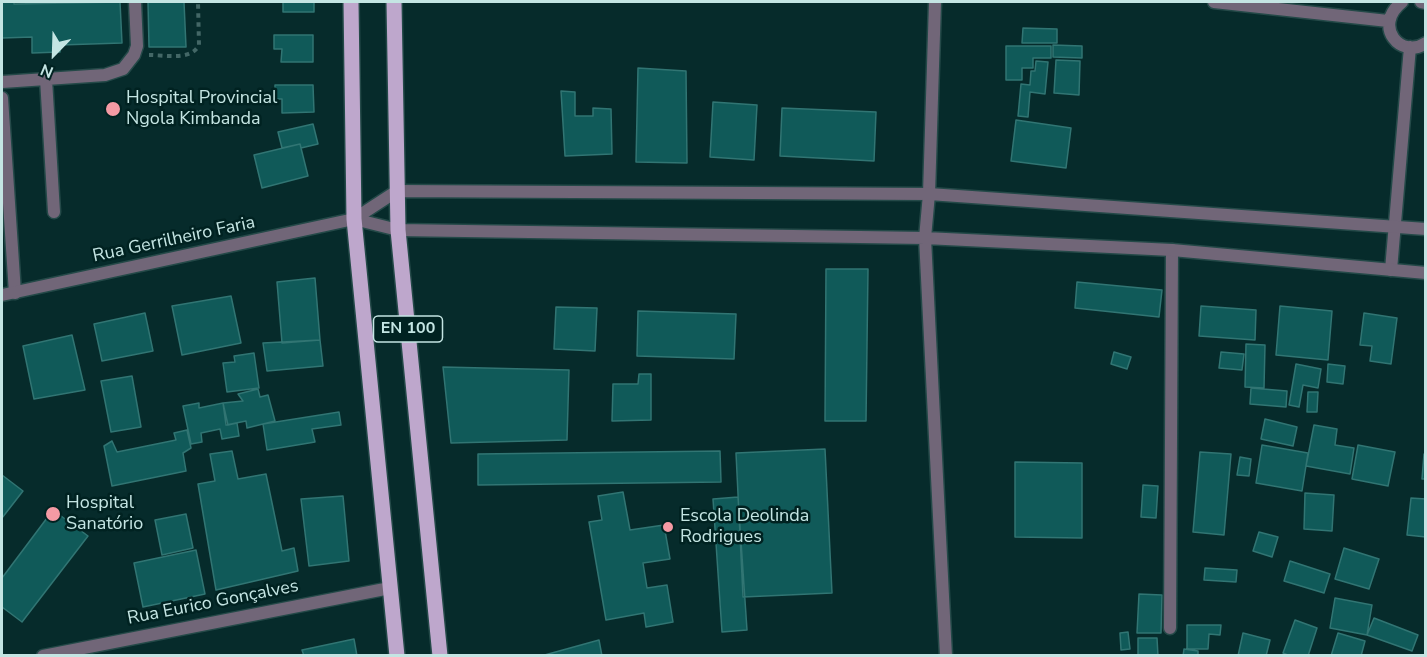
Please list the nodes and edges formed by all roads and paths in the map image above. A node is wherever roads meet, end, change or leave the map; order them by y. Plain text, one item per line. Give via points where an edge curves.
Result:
1 (135, 2) edge
2 (198, 2) edge
3 (351, 2) edge
4 (394, 2) edge
5 (935, 2) edge
6 (1214, 2) edge
7 (1402, 2) edge
8 (1421, 2) edge
9 (1425, 3) edge
10 (1388, 21) junction
11 (1425, 43) edge
12 (1410, 47) junction
13 (134, 55) junction
14 (46, 79) junction
15 (2, 82) edge
16 (2, 98) edge
17 (397, 191) junction
18 (929, 194) junction
19 (54, 212) dead end
20 (354, 219) junction
21 (1395, 226) junction
22 (1425, 229) edge
23 (398, 230) junction
24 (925, 238) junction
25 (1172, 250) junction
26 (1391, 270) junction
27 (1425, 273) edge
28 (15, 293) junction
29 (2, 295) edge
30 (390, 588) junction
31 (1170, 628) dead end
32 (43, 656) edge
33 (397, 656) edge
34 (440, 656) edge
35 (946, 656) edge

1 - 13 street
2 - 13 path via 196,51 189,55
3 - 20 main road, EN 100
4 - 17 main road, EN 100
5 - 18 street
6 - 10 street
7 - 10 street via 1393,9
8 - 9 street
10 - 12 street via 1390,33 1398,43
11 - 12 street
12 - 21 street
13 - 14 street via 123,69 105,75
14 - 15 street
14 - 19 street
16 - 28 street
17 - 18 street
17 - 20 street
17 - 23 main road, EN 100
18 - 21 street
18 - 24 street
20 - 23 street
20 - 28 street, Rua Gerrilheiro Faria
20 - 30 main road, EN 100
21 - 22 street
21 - 26 street
23 - 24 street
23 - 34 main road, EN 100
24 - 25 street
24 - 35 street
25 - 26 street
25 - 31 street
26 - 27 street
28 - 29 street, Rua Gerrilheiro Faria
30 - 32 street, Rua Eurico Gonçalves
30 - 33 main road, EN 100

